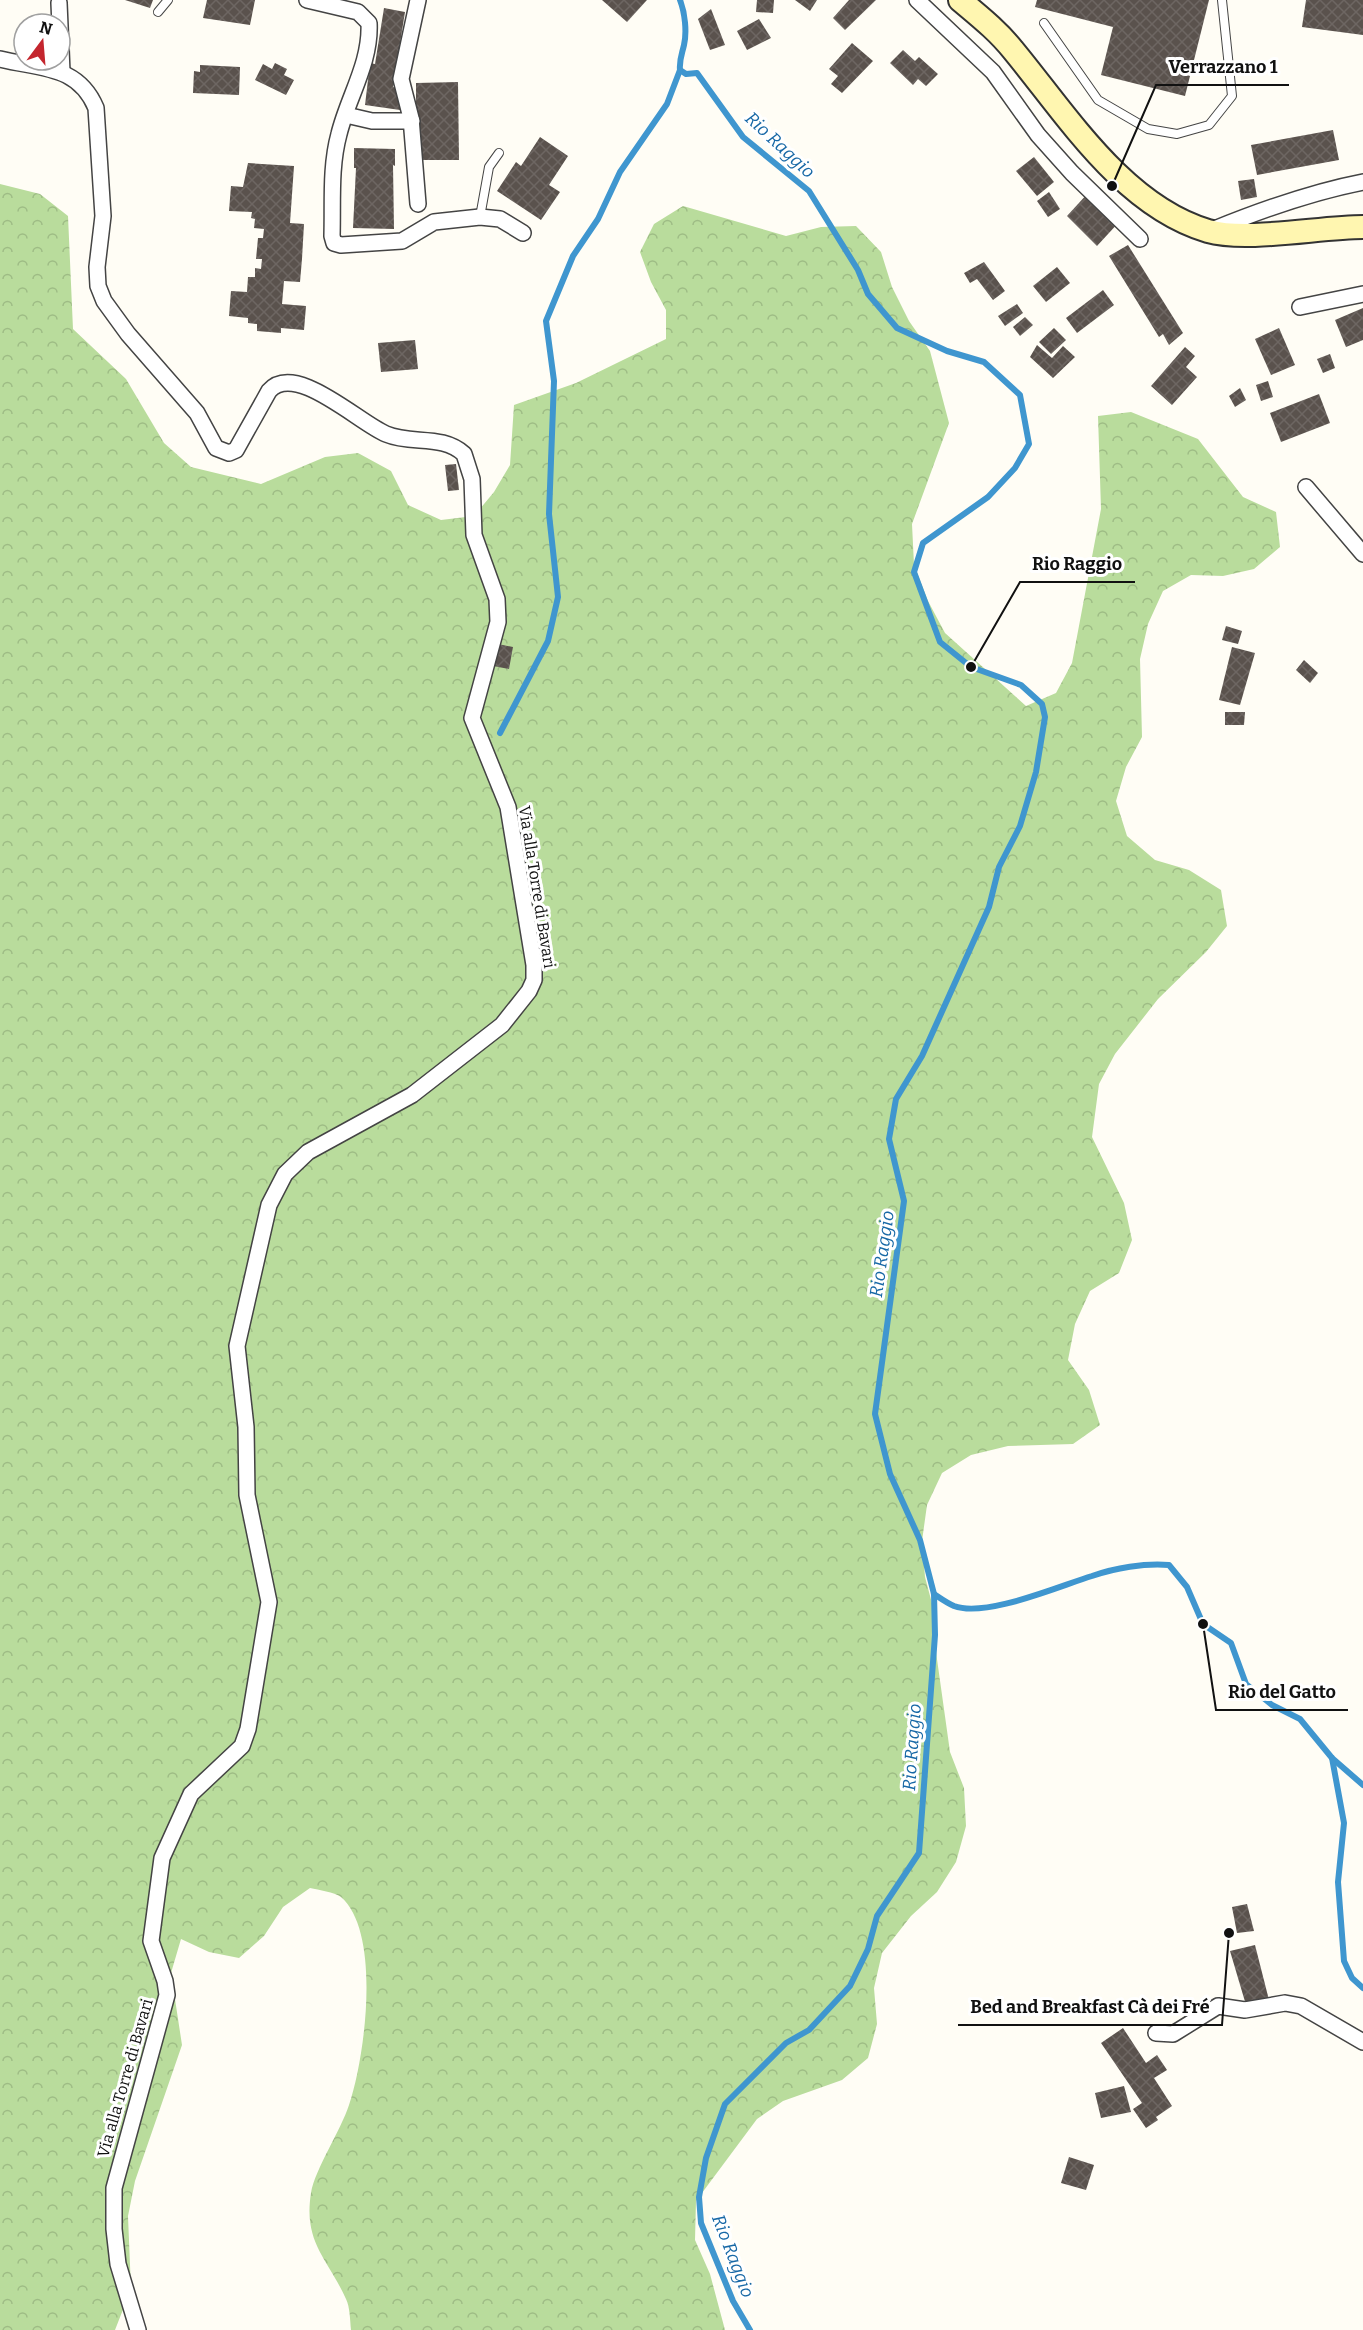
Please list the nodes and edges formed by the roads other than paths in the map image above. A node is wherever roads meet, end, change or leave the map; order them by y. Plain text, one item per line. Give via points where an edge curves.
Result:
1 (168, 0) edge
2 (307, 0) edge
3 (418, 0) edge
4 (917, 0) edge
5 (960, 0) edge
6 (1222, 0) edge
7 (59, 3) dead end
8 (59, 12) edge
9 (158, 12) dead end
10 (1044, 23) dead end
11 (62, 72) edge
12 (346, 116) junction
13 (412, 121) junction
14 (499, 153) dead end
15 (1363, 182) edge
16 (418, 204) dead end
17 (480, 217) junction
18 (1363, 227) edge
19 (1209, 231) junction
20 (523, 233) dead end
21 (1140, 239) dead end
22 (1363, 294) edge
23 (1300, 307) dead end
24 (1306, 487) dead end
25 (1363, 554) edge
26 (1156, 2033) dead end
27 (1363, 2042) edge
28 (138, 2330) edge

1 - 9 lane
2 - 12 street via 348,9 365,18 369,30 356,93
3 - 13 street via 401,79
4 - 21 street via 993,72 1038,135
5 - 19 street via 1013,49 1060,113 1104,162 1144,196 1181,220
6 - 10 lane via 1232,96 1209,125 1177,134 1148,129 1098,100
7 - 8 street
11 - 28 street, Via alla Torre di Bavari via 80,82 96,108 103,216 97,267 101,294 128,334 197,413 216,448 229,453 236,450 273,386 291,383 325,395 388,435 410,441 445,442 464,454 472,479 474,535 497,599 498,622 472,718 508,807 534,965 529,991 502,1024 412,1095 308,1152 285,1174 269,1205 237,1346 246,1427 247,1495 269,1602 242,1746 191,1794 162,1858 151,1941 167,1995 114,2188 118,2264
12 - 13 street via 372,121
12 - 17 street via 334,158 334,243 402,241 434,222
13 - 16 street
14 - 17 lane via 489,167
15 - 19 street via 1248,215
17 - 20 street via 500,219
18 - 19 street via 1250,234
22 - 23 street
24 - 25 street
26 - 27 street via 1173,2034 1218,2006 1245,2010 1285,2003 1302,2006

